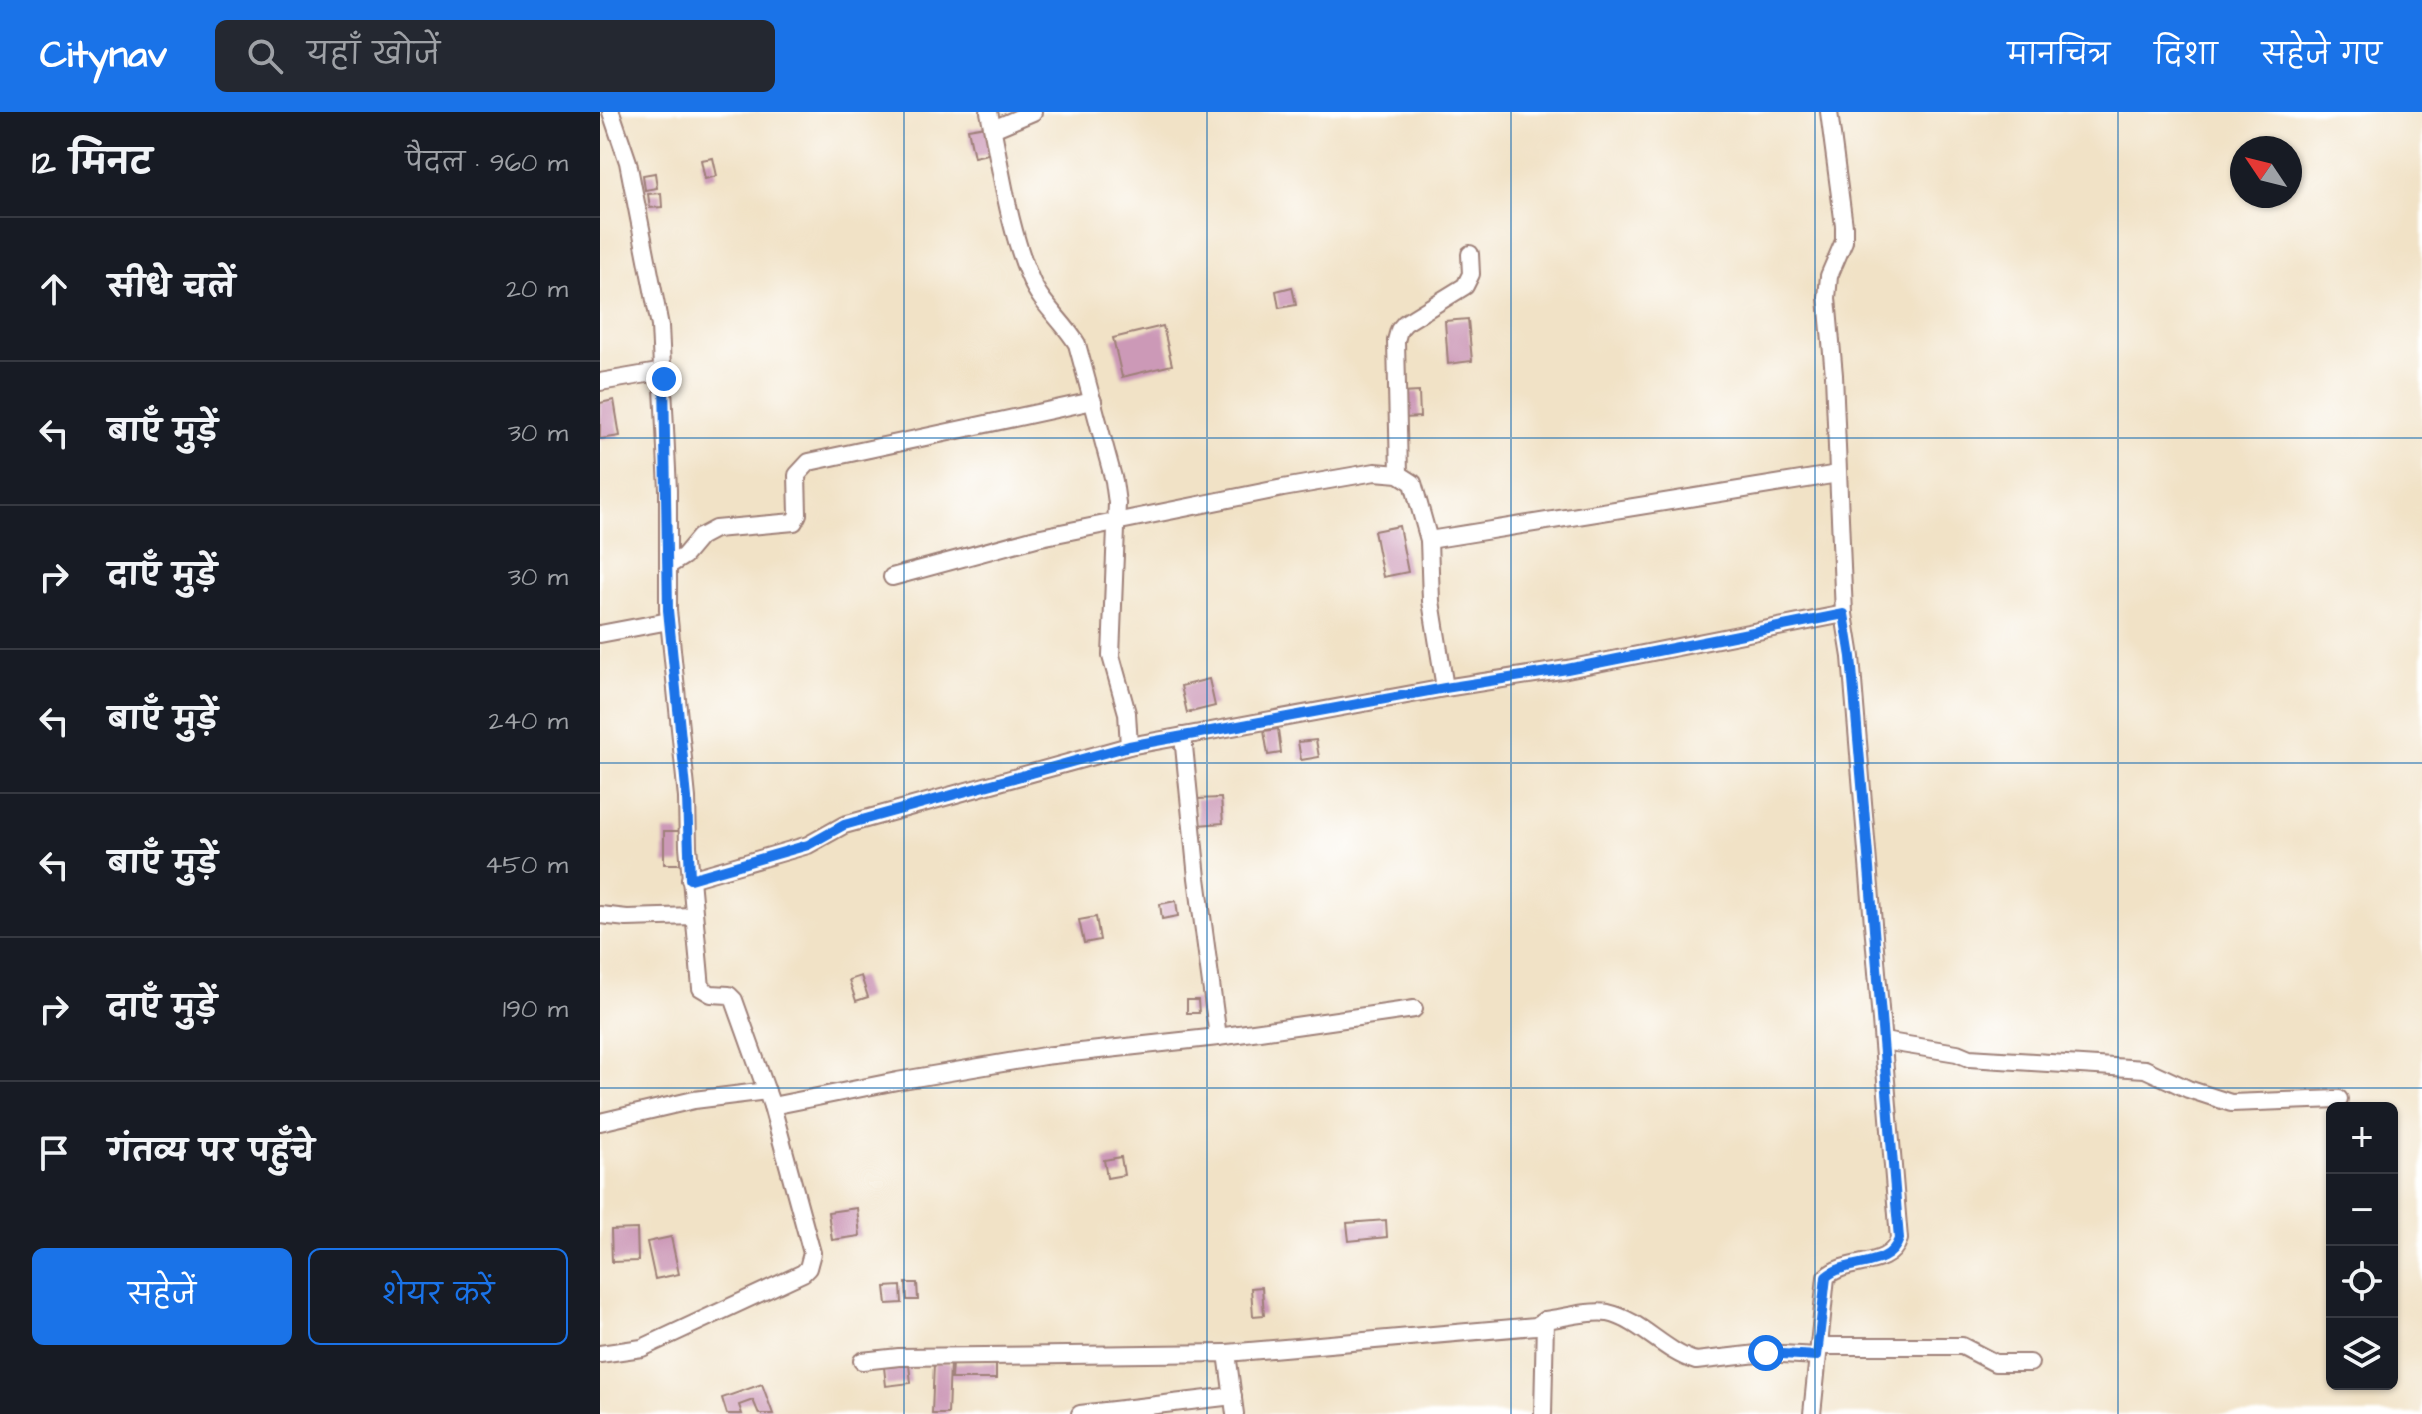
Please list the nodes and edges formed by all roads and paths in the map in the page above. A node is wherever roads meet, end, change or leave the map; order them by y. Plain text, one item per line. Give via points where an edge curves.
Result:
1 (611, 112) edge
2 (1033, 112) edge
3 (1829, 112) edge
4 (991, 120) edge
5 (1470, 254) dead end
6 (664, 371) junction
7 (600, 382) edge
8 (1093, 401) junction
9 (1399, 474) junction
10 (1838, 474) junction
11 (1117, 521) junction
12 (1429, 540) junction
13 (668, 566) junction
14 (892, 577) dead end
15 (1844, 614) junction
16 (669, 621) junction
17 (600, 634) edge
18 (1445, 688) junction
19 (1183, 736) junction
20 (1129, 746) junction
21 (690, 879) junction
22 (600, 915) edge
23 (694, 916) junction
24 (1414, 1009) dead end
25 (1218, 1037) junction
26 (1883, 1041) junction
27 (769, 1098) junction
28 (2339, 1099) dead end
29 (600, 1122) edge
30 (1545, 1320) junction
31 (1818, 1351) junction
32 (1227, 1353) junction
33 (600, 1354) edge
34 (862, 1361) dead end
35 (2030, 1363) dead end
36 (1233, 1396) junction
37 (1080, 1414) edge
38 (1235, 1414) edge
39 (1543, 1414) edge
40 (1812, 1414) edge

1 - 6 street via 628,162
2 - 4 street
3 - 10 street via 1844,241 1828,286
4 - 8 street via 1031,281 1077,344
5 - 9 street via 1471,274 1465,286 1399,330
6 - 7 street
6 - 13 street
8 - 11 street via 1114,481
8 - 13 street via 809,462 797,475 794,522 715,529
9 - 11 street via 1375,472
9 - 12 street via 1413,483
10 - 12 street
10 - 15 street
11 - 14 street
11 - 20 street via 1111,656 1127,713
12 - 18 street via 1431,601
13 - 16 street
15 - 18 street
15 - 26 street
16 - 17 street
16 - 21 street
18 - 19 street
19 - 20 street
19 - 25 street
20 - 21 street via 844,825 808,845
21 - 23 street
22 - 23 street
23 - 27 street via 701,988 732,996
24 - 25 street
25 - 27 street via 1044,1056
26 - 28 street via 1969,1058 2145,1069 2231,1103
26 - 31 street via 1899,1239 1890,1255 1844,1266 1826,1277
27 - 29 street via 694,1100
27 - 33 street via 812,1253 808,1268 642,1348
30 - 31 street via 1607,1313 1696,1361
30 - 32 street via 1536,1326
30 - 39 street
31 - 35 street via 1962,1346 1995,1363
31 - 40 street
32 - 34 street
32 - 36 street
36 - 37 street
36 - 38 street

